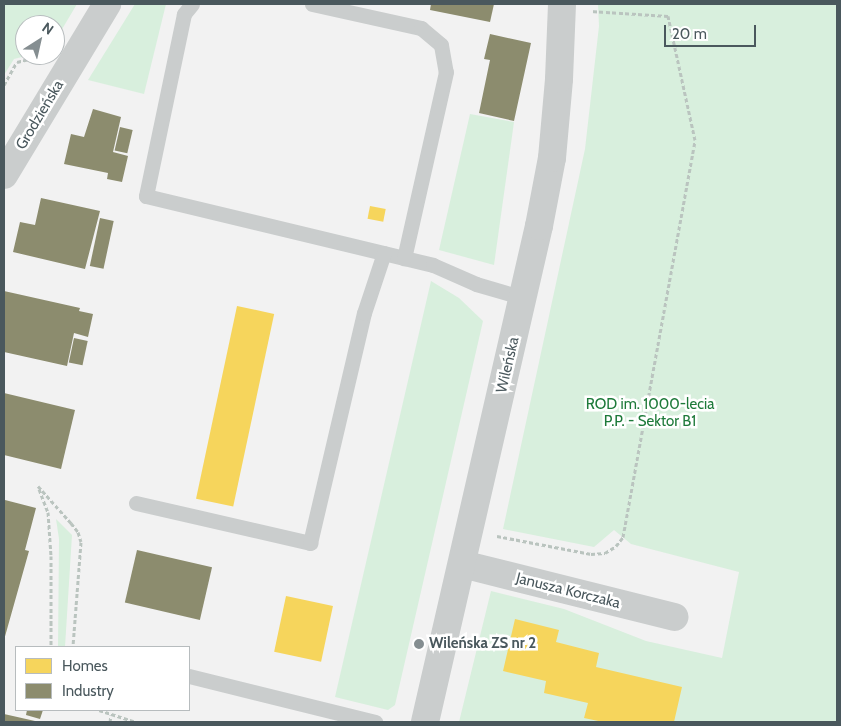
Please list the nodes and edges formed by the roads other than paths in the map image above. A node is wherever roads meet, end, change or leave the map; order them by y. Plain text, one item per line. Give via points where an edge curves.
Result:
1 (107, 4) edge
2 (192, 4) edge
3 (312, 4) edge
4 (562, 4) edge
5 (4, 175) edge
6 (384, 253) junction
7 (404, 258) junction
8 (524, 298) junction
9 (136, 503) dead end
10 (462, 564) junction
11 (675, 617) dead end
12 (190, 676) edge
13 (375, 722) edge
14 (425, 722) edge

1 - 5 street, Grodzieńska
2 - 6 lane via 184,14 146,196
3 - 7 lane via 421,28 441,45 446,72
4 - 8 street, Wileńska via 552,158
6 - 7 lane
6 - 9 lane via 364,313 310,543
7 - 8 lane via 433,265 476,284
8 - 10 street, Wileńska
10 - 11 street, Janusza Korczaka
10 - 14 street, Wileńska
12 - 13 lane

